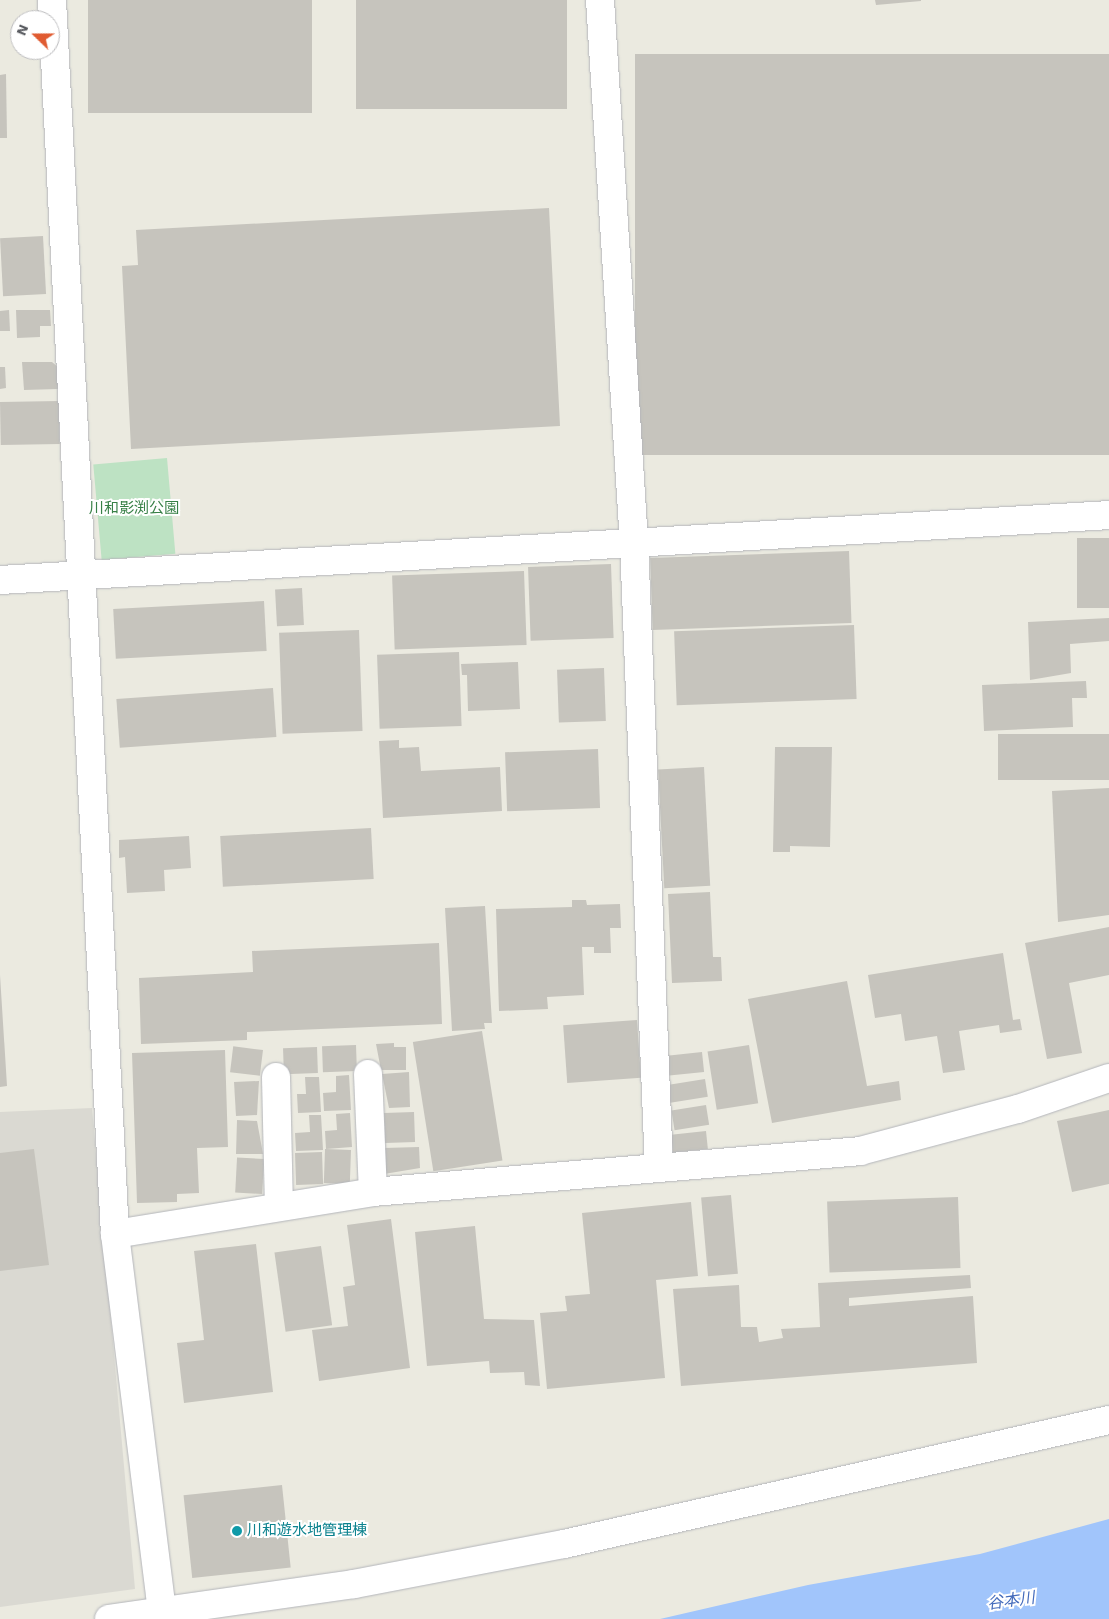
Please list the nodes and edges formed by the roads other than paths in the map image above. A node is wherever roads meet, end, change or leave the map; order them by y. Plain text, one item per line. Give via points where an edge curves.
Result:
1 (52, 0) edge
2 (600, 0) edge
3 (1109, 515) edge
4 (634, 543) junction
5 (84, 576) junction
6 (0, 580) edge
7 (368, 1074) dead end
8 (276, 1076) dead end
9 (1109, 1078) edge
10 (659, 1167) junction
11 (373, 1192) junction
12 (279, 1206) junction
13 (114, 1234) junction
14 (1109, 1420) edge
15 (162, 1610) junction
16 (109, 1619) edge

1 - 5 street
2 - 4 street
3 - 4 street
4 - 5 street
4 - 10 street
5 - 6 street
5 - 13 street
7 - 11 street
8 - 12 street
9 - 10 street via 1018,1109 860,1151
10 - 11 street
11 - 12 street
12 - 13 street
13 - 15 street
14 - 15 street via 564,1544 354,1584
15 - 16 street

